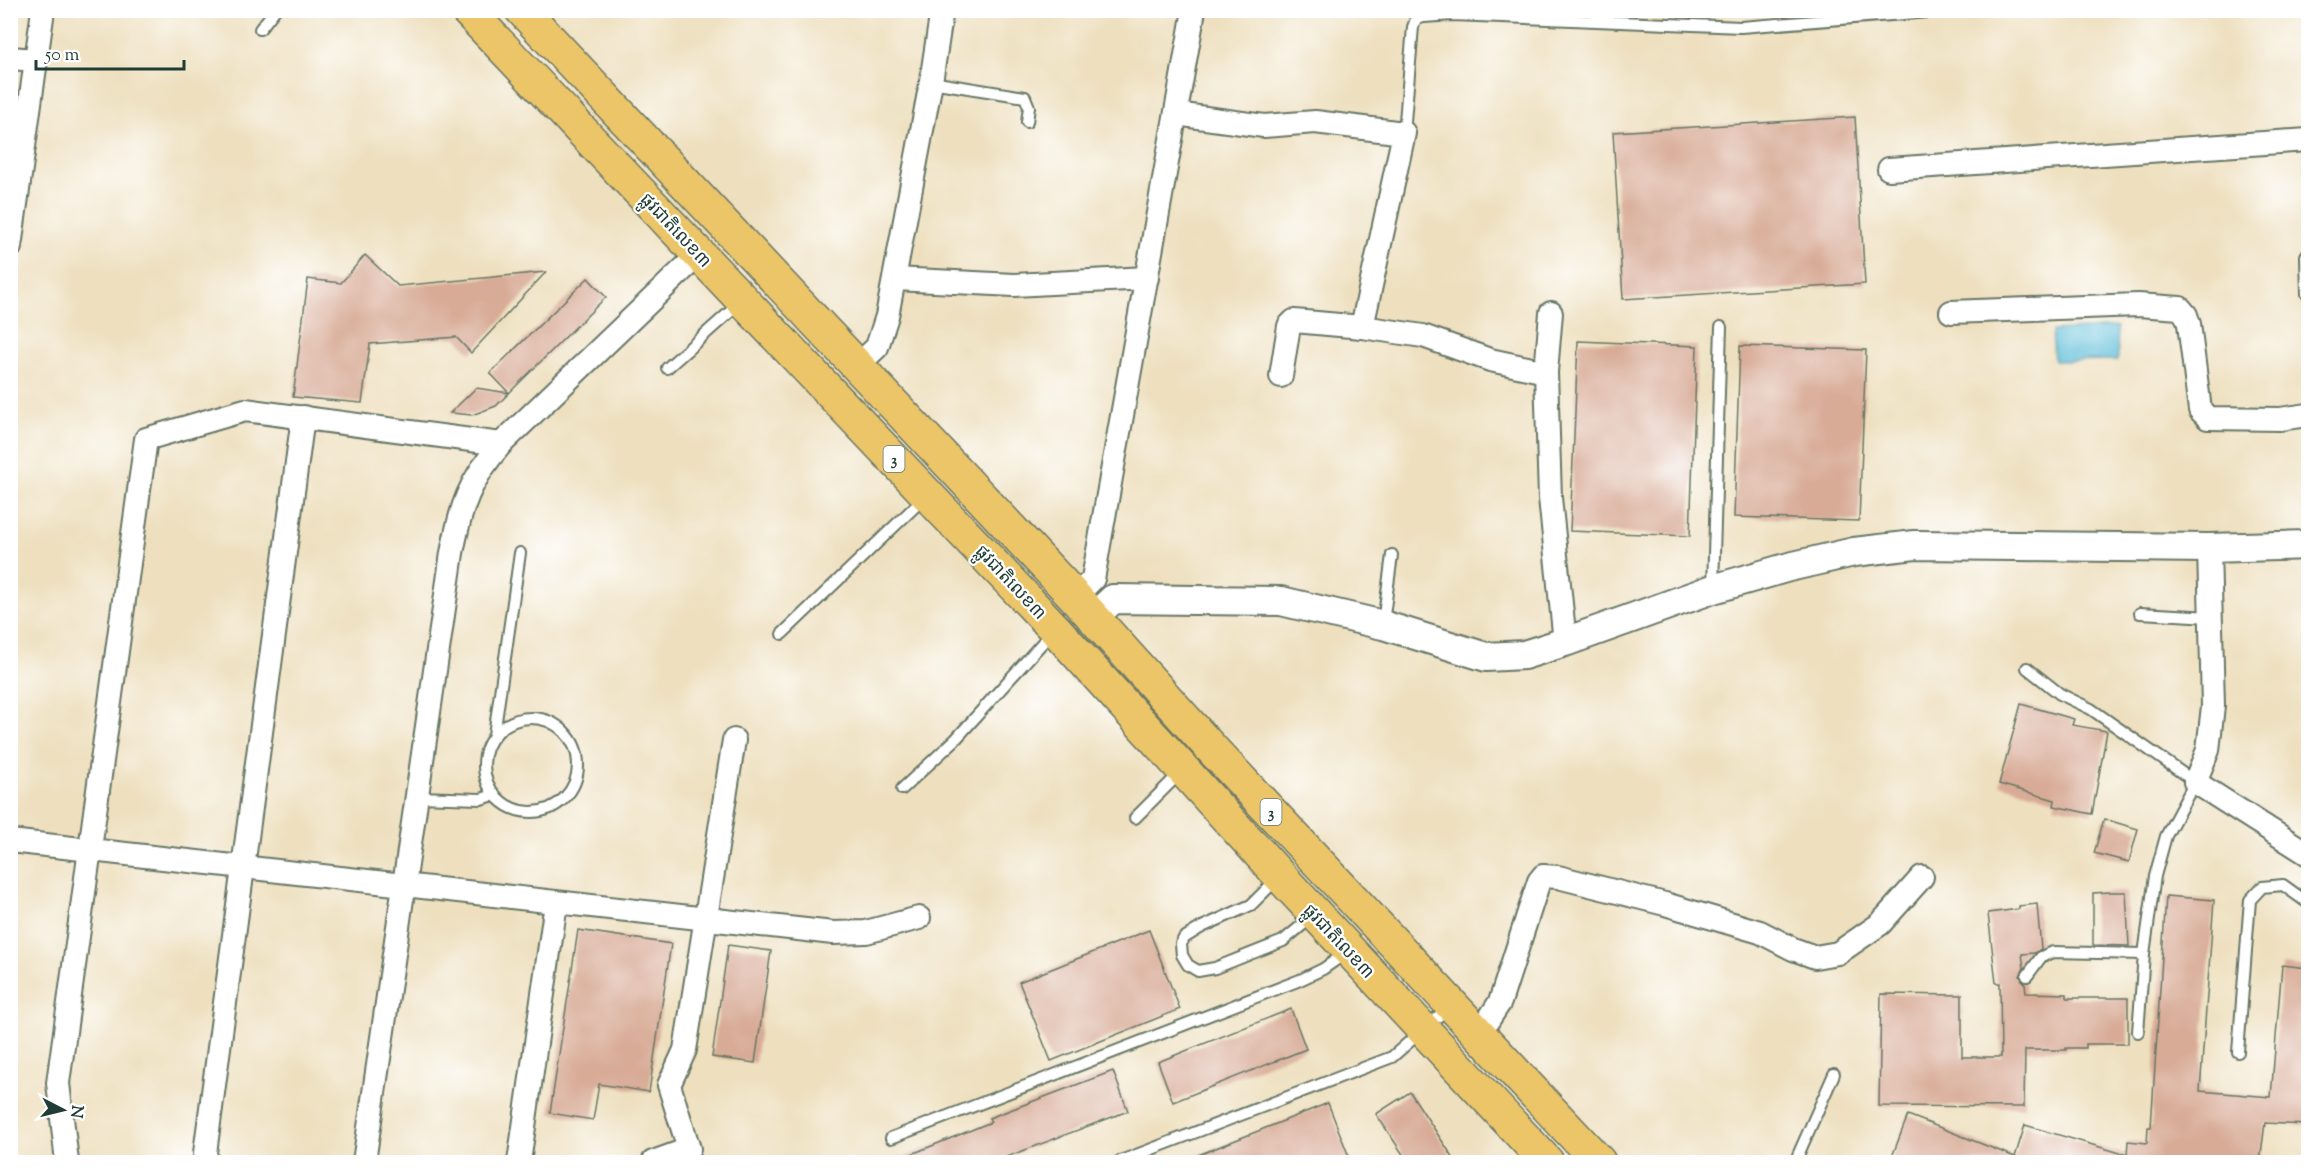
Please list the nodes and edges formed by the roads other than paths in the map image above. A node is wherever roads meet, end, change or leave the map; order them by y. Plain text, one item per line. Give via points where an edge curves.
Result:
1 (43, 10) edge
2 (275, 10) edge
3 (467, 10) edge
4 (942, 10) edge
5 (1194, 10) edge
6 (1954, 10) edge
7 (524, 11) edge
8 (1452, 13) edge
9 (260, 29) dead end
10 (10, 58) edge
11 (36, 60) junction
12 (931, 82) junction
13 (1176, 114) junction
14 (1027, 122) dead end
15 (1404, 133) junction
16 (2308, 140) edge
17 (1889, 169) dead end
18 (10, 247) edge
19 (2308, 253) edge
20 (699, 254) junction
21 (1147, 278) junction
22 (895, 279) junction
23 (2307, 294) edge
24 (742, 301) junction
25 (1952, 312) dead end
26 (1551, 313) dead end
27 (1362, 327) junction
28 (1721, 327) dead end
29 (858, 365) junction
30 (667, 368) dead end
31 (1546, 372) junction
32 (1281, 376) dead end
33 (2308, 415) edge
34 (303, 417) junction
35 (501, 444) junction
36 (928, 495) junction
37 (2308, 545) edge
38 (2209, 548) junction
39 (520, 553) dead end
40 (1392, 555) dead end
41 (1713, 590) junction
42 (1094, 598) junction
43 (2140, 613) dead end
44 (2211, 617) junction
45 (1383, 625) junction
46 (1055, 629) junction
47 (782, 634) dead end
48 (1565, 642) junction
49 (2027, 668) dead end
50 (494, 735) junction
51 (734, 740) dead end
52 (1183, 770) junction
53 (2195, 782) junction
54 (902, 789) dead end
55 (494, 795) junction
56 (418, 797) junction
57 (1135, 818) dead end
58 (10, 841) edge
59 (89, 850) junction
60 (2308, 854) edge
61 (242, 867) junction
62 (1280, 876) junction
63 (1922, 877) dead end
64 (406, 886) junction
65 (556, 903) junction
66 (2308, 903) edge
67 (1315, 914) junction
68 (919, 918) dead end
69 (707, 920) junction
70 (1349, 951) junction
71 (2144, 954) junction
72 (2027, 976) dead end
73 (1452, 1005) junction
74 (1423, 1031) junction
75 (2138, 1032) dead end
76 (1479, 1034) junction
77 (2238, 1052) dead end
78 (1834, 1074) dead end
79 (891, 1138) dead end
80 (67, 1162) edge
81 (207, 1162) edge
82 (364, 1162) edge
83 (519, 1162) edge
84 (653, 1162) edge
85 (1118, 1162) edge
86 (1547, 1162) edge
87 (1599, 1162) edge
88 (1795, 1162) edge

1 - 11 street
2 - 9 lane
3 - 20 highway, ផ្លូវជាតិលេខ៣ / 3
4 - 12 street
5 - 13 street
6 - 8 lane via 1740,27
7 - 29 highway, ផ្លូវជាតិលេខ៣ / 3
8 - 15 lane via 1416,19
10 - 11 street
11 - 18 street
12 - 14 lane via 1025,97 1029,107
12 - 22 street
13 - 15 street via 1264,126 1315,122
13 - 21 street
15 - 27 street
16 - 17 street
19 - 23 lane
20 - 24 highway, ផ្លូវជាតិលេខ៣ / 3
20 - 35 street
21 - 22 street via 1014,285
21 - 42 street
22 - 29 street via 876,347
24 - 30 lane
24 - 36 highway, ផ្លូវជាតិលេខ៣ / 3
25 - 33 street via 2138,305 2180,308 2189,324 2200,410 2208,418 2280,419
26 - 31 street
27 - 31 street via 1423,336 1490,360
27 - 32 street via 1294,321 1289,326
28 - 41 lane
29 - 42 highway, ផ្លូវជាតិលេខ៣ / 3
31 - 48 street via 1550,498
34 - 35 street
34 - 59 street via 245,410 146,439
34 - 61 street
35 - 56 street via 468,489 458,521
36 - 46 highway, ផ្លូវជាតិលេខ៣ / 3
36 - 47 lane
37 - 38 street
38 - 41 street via 1915,545 1854,552
38 - 44 street
39 - 50 lane
40 - 45 lane
41 - 48 street
42 - 45 street via 1281,601
42 - 73 highway, ផ្លូវជាតិលេខ៣ / 3 via 1210,747
43 - 44 lane
44 - 53 street via 2213,706 2208,750
45 - 48 street via 1486,657 1524,655
46 - 52 highway, ផ្លូវជាតិលេខ៣ / 3
46 - 54 lane via 955,740
49 - 53 lane
50 - 55 lane via 485,755 484,776
50 - 55 lane via 511,722 531,717 552,722 568,736 578,755 578,776 568,795 551,809 531,814 510,808
51 - 69 street
52 - 57 lane
52 - 62 highway, ផ្លូវជាតិលេខ៣ / 3
53 - 60 street
53 - 71 lane via 2166,836 2155,876
55 - 56 lane via 482,799
56 - 64 street
58 - 59 street
59 - 61 street
59 - 80 street via 58,1083
61 - 64 street
61 - 81 street via 205,1153
62 - 67 highway, ផ្លូវជាតិលេខ៣ / 3
62 - 67 lane via 1251,905 1184,938 1182,955 1188,965 1198,971 1215,968 1274,945
63 - 76 street via 1880,924 1838,953 1815,957 1760,932 1665,904 1543,876 1500,1002
64 - 65 street
64 - 82 street
65 - 69 street
65 - 83 street
66 - 77 lane via 2283,885 2262,888 2250,900
67 - 70 highway, ផ្លូវជាតិលេខ៣ / 3
68 - 69 street via 866,932 833,933
69 - 84 street via 685,1050 669,1085 689,1149
70 - 74 highway, ផ្លូវជាតិលេខ៣ / 3
70 - 79 lane via 1300,980
71 - 72 lane via 2053,952 2041,957
71 - 75 lane
73 - 74 lane
73 - 76 highway, ផ្លូវជាតិលេខ៣ / 3
74 - 85 lane via 1392,1057
74 - 86 highway, ផ្លូវជាតិលេខ៣ / 3
76 - 87 highway, ផ្លូវជាតិលេខ៣ / 3
78 - 88 lane

